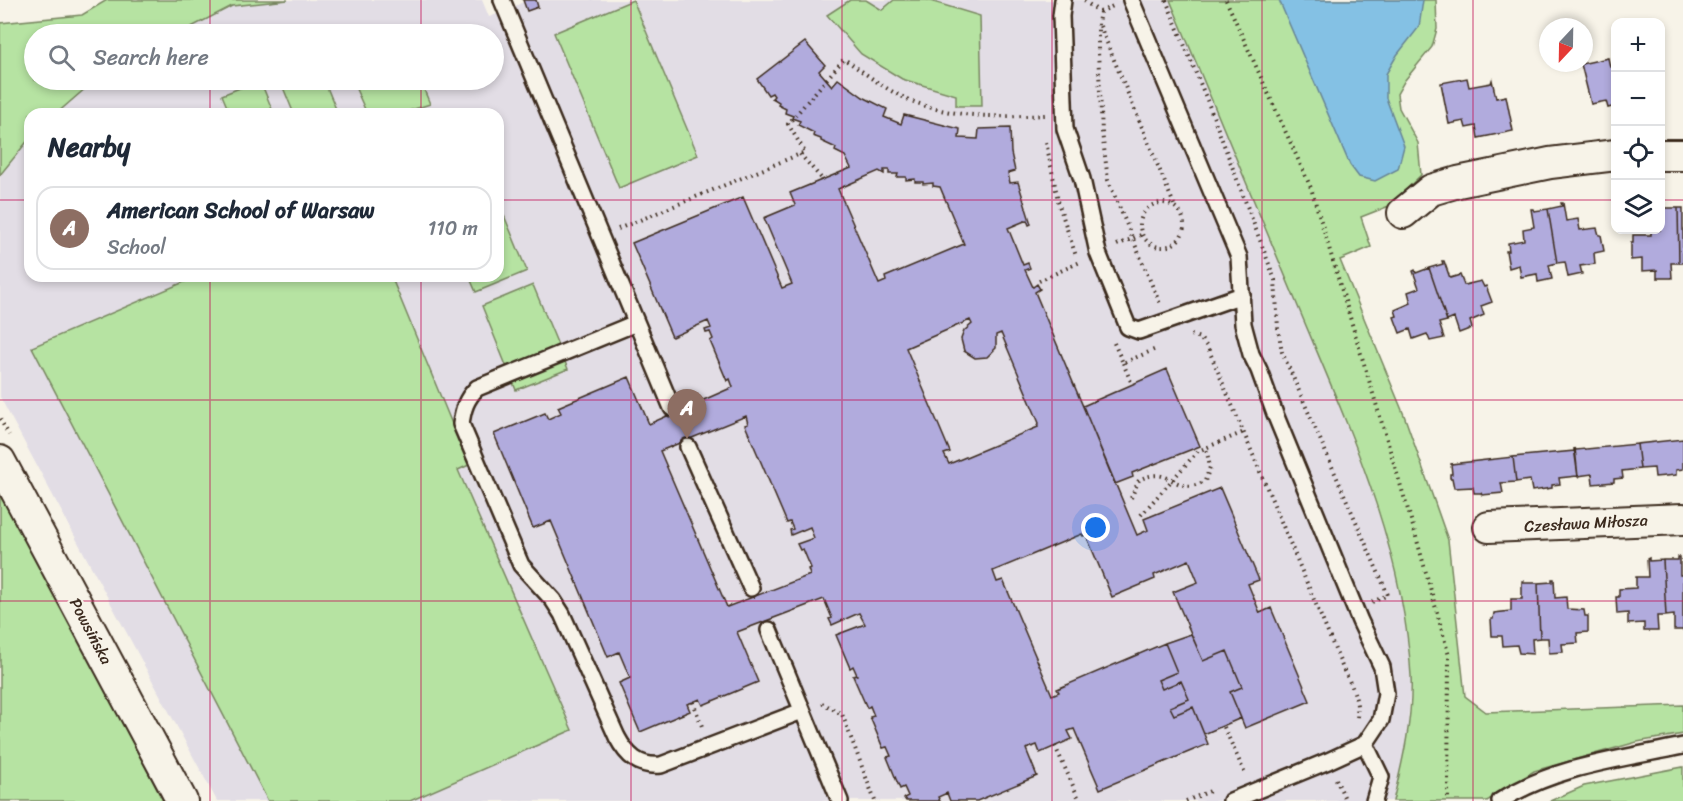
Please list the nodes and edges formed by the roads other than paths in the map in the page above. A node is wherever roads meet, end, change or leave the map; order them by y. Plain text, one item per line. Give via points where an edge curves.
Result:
1 (502, 0) edge
2 (1063, 0) edge
3 (1131, 0) edge
4 (1665, 155) edge
5 (1683, 155) edge
6 (1611, 156) edge
7 (1403, 213) dead end
8 (1242, 295) junction
9 (636, 322) junction
10 (672, 408) dead end
11 (688, 447) dead end
12 (0, 461) edge
13 (1683, 519) edge
14 (1488, 527) dead end
15 (751, 588) dead end
16 (769, 630) dead end
17 (802, 711) junction
18 (1365, 744) junction
19 (1683, 746) edge
20 (182, 801) edge
21 (840, 801) edge
22 (1231, 801) edge
23 (1374, 801) edge
24 (1500, 801) edge

1 - 9 lane
2 - 8 lane via 1065,129 1082,179 1098,253 1128,327 1139,332
3 - 8 lane via 1239,257
4 - 5 street
6 - 7 street via 1550,163 1458,182 1431,190
8 - 18 lane via 1243,324 1251,354 1355,610 1382,666 1386,693 1381,720
9 - 10 lane
9 - 17 lane via 477,388 468,396 461,424 521,565 562,614 626,753 650,766
11 - 15 lane
12 - 20 street, Powsińska
13 - 14 street, Czesława Miłosza
16 - 17 lane
17 - 21 lane
18 - 22 lane
18 - 23 lane via 1381,777
19 - 24 lane via 1570,769

